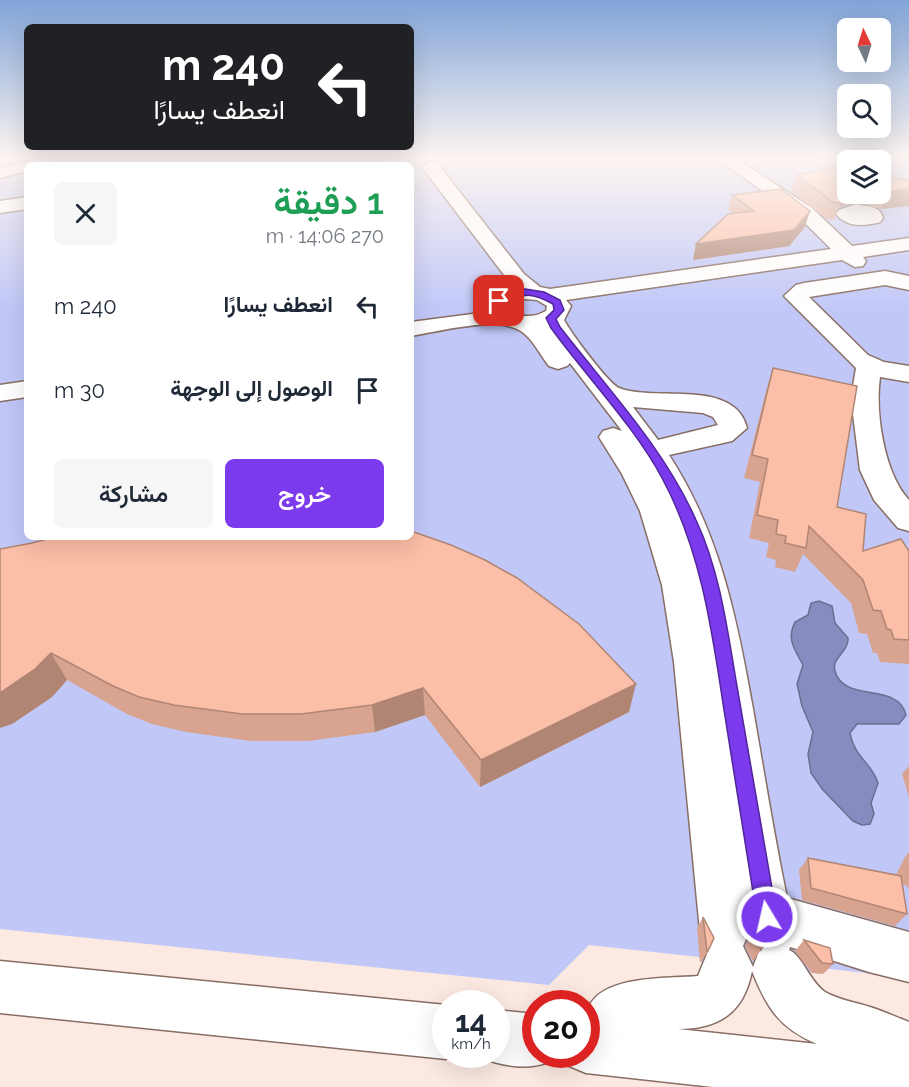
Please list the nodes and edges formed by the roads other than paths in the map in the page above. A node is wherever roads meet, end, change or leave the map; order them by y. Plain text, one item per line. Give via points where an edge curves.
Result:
1 (448, 209) edge
2 (459, 209) edge
3 (799, 209) edge
4 (903, 248) edge
5 (856, 255) junction
6 (811, 278) junction
7 (909, 283) edge
8 (528, 307) junction
9 (414, 319) edge
10 (414, 329) edge
11 (868, 365) junction
12 (909, 374) edge
13 (24, 376) edge
14 (0, 380) edge
15 (24, 389) edge
16 (603, 391) junction
17 (0, 393) edge
18 (648, 401) junction
19 (653, 450) junction
20 (909, 520) edge
21 (748, 938) junction
22 (909, 957) edge
23 (0, 987) edge
24 (432, 1031) edge
25 (600, 1036) edge
26 (600, 1048) edge
27 (909, 1054) edge
28 (909, 1081) edge

1 - 8 street via 499,278
2 - 8 street via 516,279
3 - 5 street
4 - 5 street
4 - 5 street via 871,239 862,231 860,214 852,225 868,244
5 - 6 street
5 - 8 street
6 - 7 street via 885,278
6 - 8 street
6 - 11 street via 795,298
8 - 9 street
8 - 10 street
8 - 16 street via 558,332
8 - 19 street via 538,334
11 - 12 street
11 - 20 street via 864,405 875,470 885,494
13 - 14 street
15 - 17 street
16 - 18 street
16 - 19 street
18 - 19 street
18 - 19 street via 710,405 727,412 734,426 729,432
19 - 21 street via 681,500 708,575 732,703
21 - 22 street via 869,949
21 - 25 street via 723,986 710,1000 629,1006 617,1014
21 - 27 street via 805,1011 836,1026 881,1036
23 - 24 street
26 - 28 street

